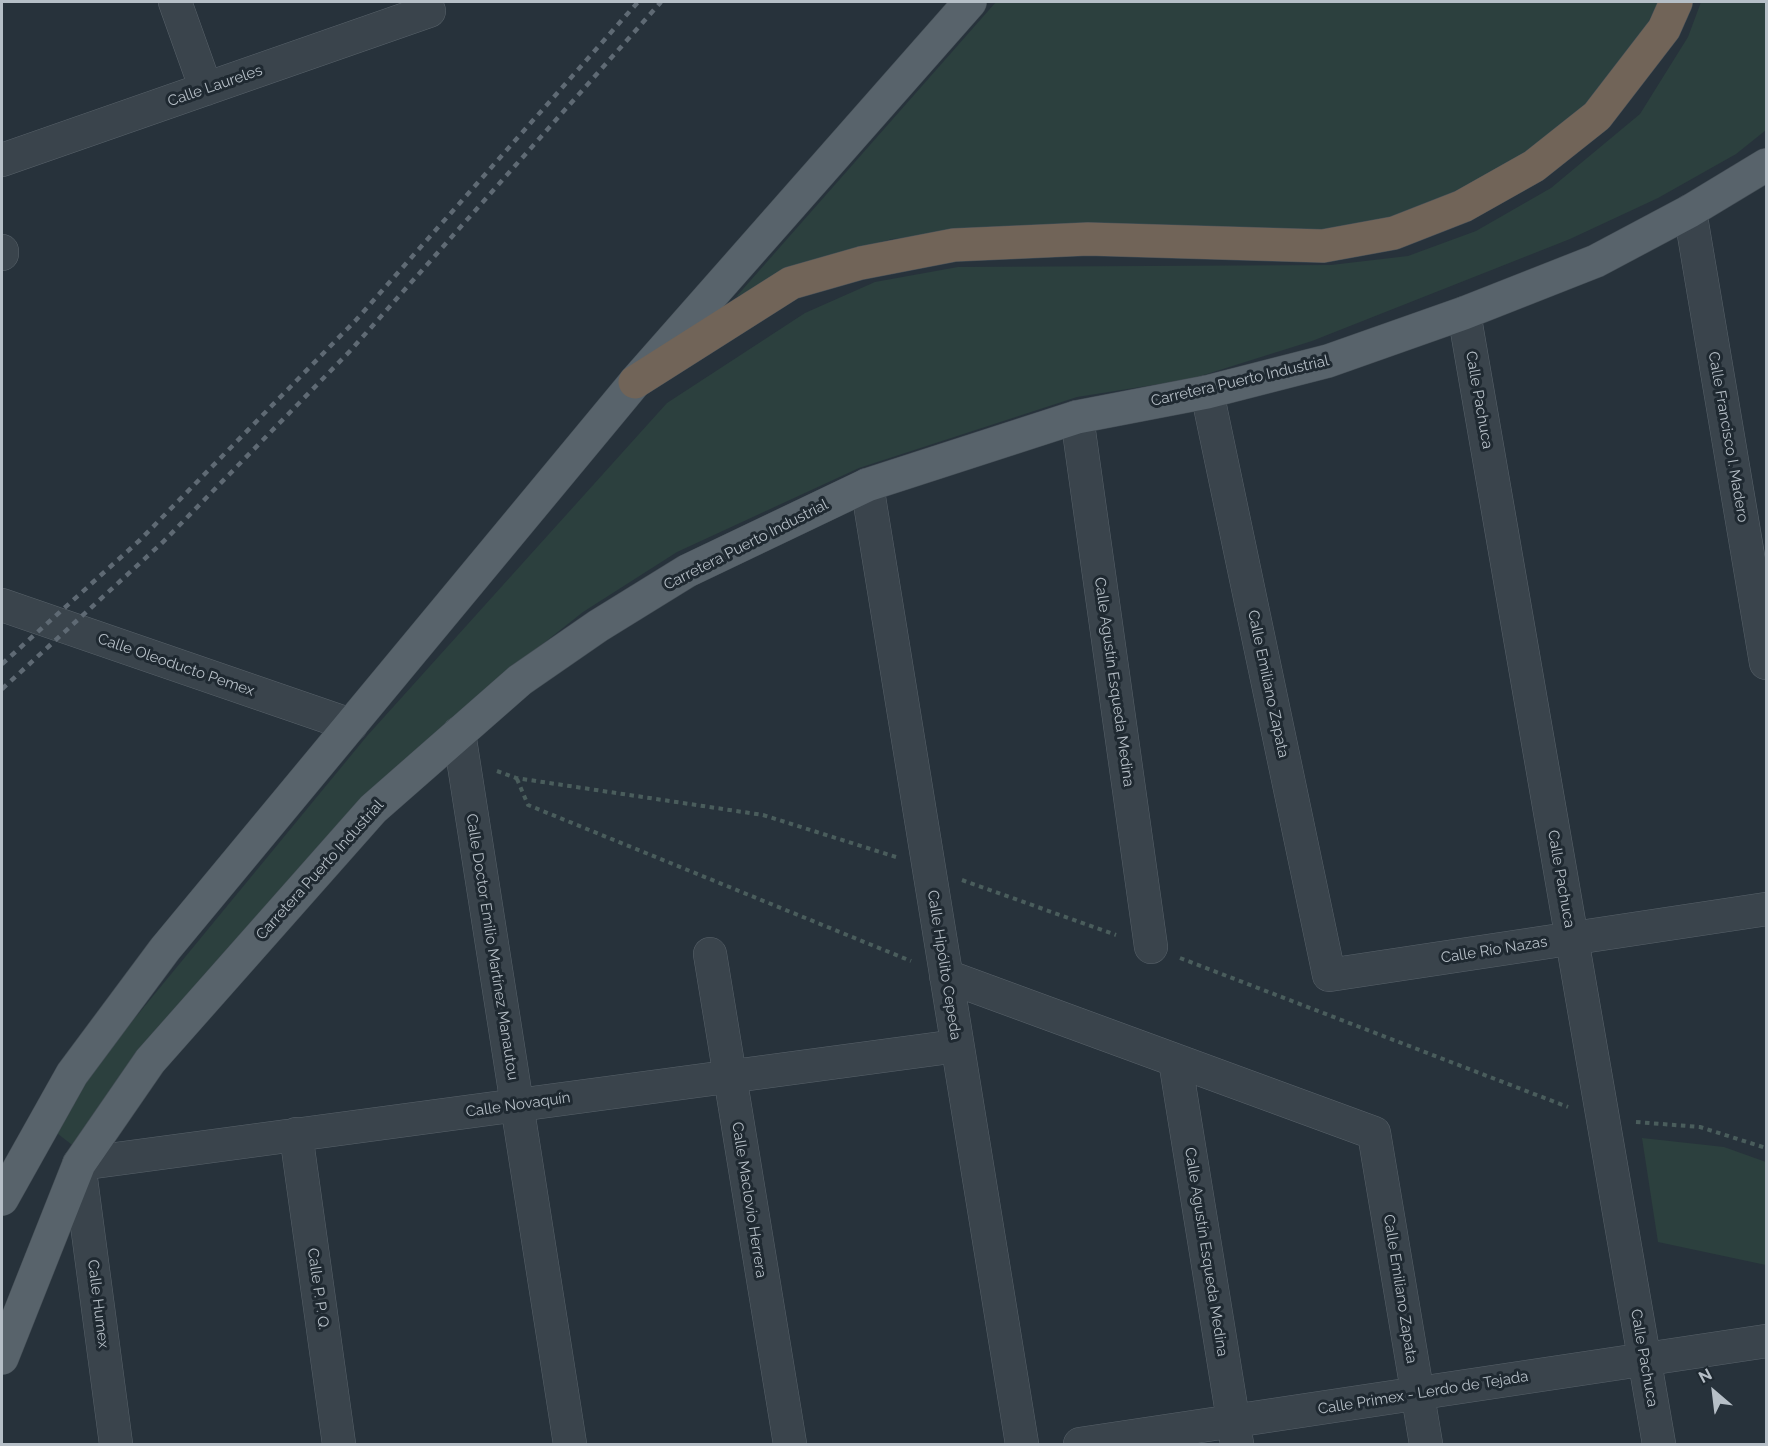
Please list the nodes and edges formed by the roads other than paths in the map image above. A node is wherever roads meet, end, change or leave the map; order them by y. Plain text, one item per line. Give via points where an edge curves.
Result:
1 (175, 2) edge
2 (970, 2) edge
3 (1676, 2) edge
4 (427, 6) edge
5 (206, 89) junction
6 (2, 160) edge
7 (1767, 165) edge
8 (1690, 211) junction
9 (1464, 313) junction
10 (635, 382) junction
11 (1207, 392) junction
12 (1077, 417) junction
13 (867, 485) junction
14 (2, 605) edge
15 (1767, 663) edge
16 (351, 725) junction
17 (459, 734) junction
18 (1767, 909) edge
19 (1572, 939) junction
20 (1151, 947) dead end
21 (710, 954) dead end
22 (1329, 975) joint
23 (946, 976) junction
24 (957, 1046) junction
25 (1175, 1060) junction
26 (729, 1076) junction
27 (517, 1105) junction
28 (297, 1134) junction
29 (80, 1164) junction
30 (2, 1199) edge
31 (1767, 1341) edge
32 (2, 1359) edge
33 (1644, 1360) junction
34 (1417, 1394) junction
35 (1235, 1433) edge
36 (116, 1444) edge
37 (339, 1444) edge
38 (570, 1444) edge
39 (790, 1444) edge
40 (1022, 1444) edge
41 (1080, 1444) edge
42 (1426, 1444) edge
43 (1659, 1444) edge

1 - 5 street
2 - 10 main road
3 - 10 highway via 1664,29 1597,116 1534,166 1464,206 1394,233 1323,246 1088,239 954,245 861,262 791,283
4 - 5 street, Calle Laureles
5 - 6 street, Calle Laureles
7 - 8 main road, Carretera Puerto Industrial
8 - 9 main road, Carretera Puerto Industrial via 1596,261
8 - 15 street, Calle Francisco I. Madero
9 - 11 main road, Carretera Puerto Industrial via 1328,361
9 - 19 street, Calle Pachuca
10 - 16 main road
11 - 12 main road, Carretera Puerto Industrial
11 - 22 street, Calle Emiliano Zapata
12 - 13 main road, Carretera Puerto Industrial
12 - 20 street, Calle Agustín Esqueda Medina
13 - 17 main road, Carretera Puerto Industrial via 677,577 520,680
13 - 23 street, Calle Hipólito Cepeda
14 - 16 street, Calle Oleoducto Pemex
16 - 30 main road via 165,949 72,1074
17 - 27 street, Calle Doctor Emilio Martínez Manautou
17 - 29 main road, Carretera Puerto Industrial via 373,809 217,984 150,1061
18 - 19 street, Calle Río Nazas
19 - 22 street, Calle Río Nazas
19 - 33 street, Calle Pachuca
21 - 26 street, Calle Maclovio Herrera
23 - 24 street, Calle Hipólito Cepeda
23 - 25 street
24 - 26 street, Calle Novaquín
24 - 40 street, Calle Hipólito Cepeda
25 - 34 street, Calle Emiliano Zapata via 1374,1133
25 - 35 street, Calle Agustín Esqueda Medina
26 - 27 street, Calle Novaquín
26 - 39 street, Calle Maclovio Herrera
27 - 28 street, Calle Novaquín
27 - 38 street, Calle Doctor Emilio Martínez Manautou
28 - 29 street, Calle Novaquín
28 - 37 street, Calle P. P. Q.
29 - 32 main road, Carretera Puerto Industrial
29 - 36 street, Calle Humex
31 - 33 street, Calle Primex - Lerdo de Tejada
33 - 34 street, Calle Primex - Lerdo de Tejada
33 - 43 street, Calle Pachuca
34 - 35 street, Calle Primex - Lerdo de Tejada
34 - 42 street, Calle Emiliano Zapata
35 - 41 street, Calle Primex - Lerdo de Tejada

